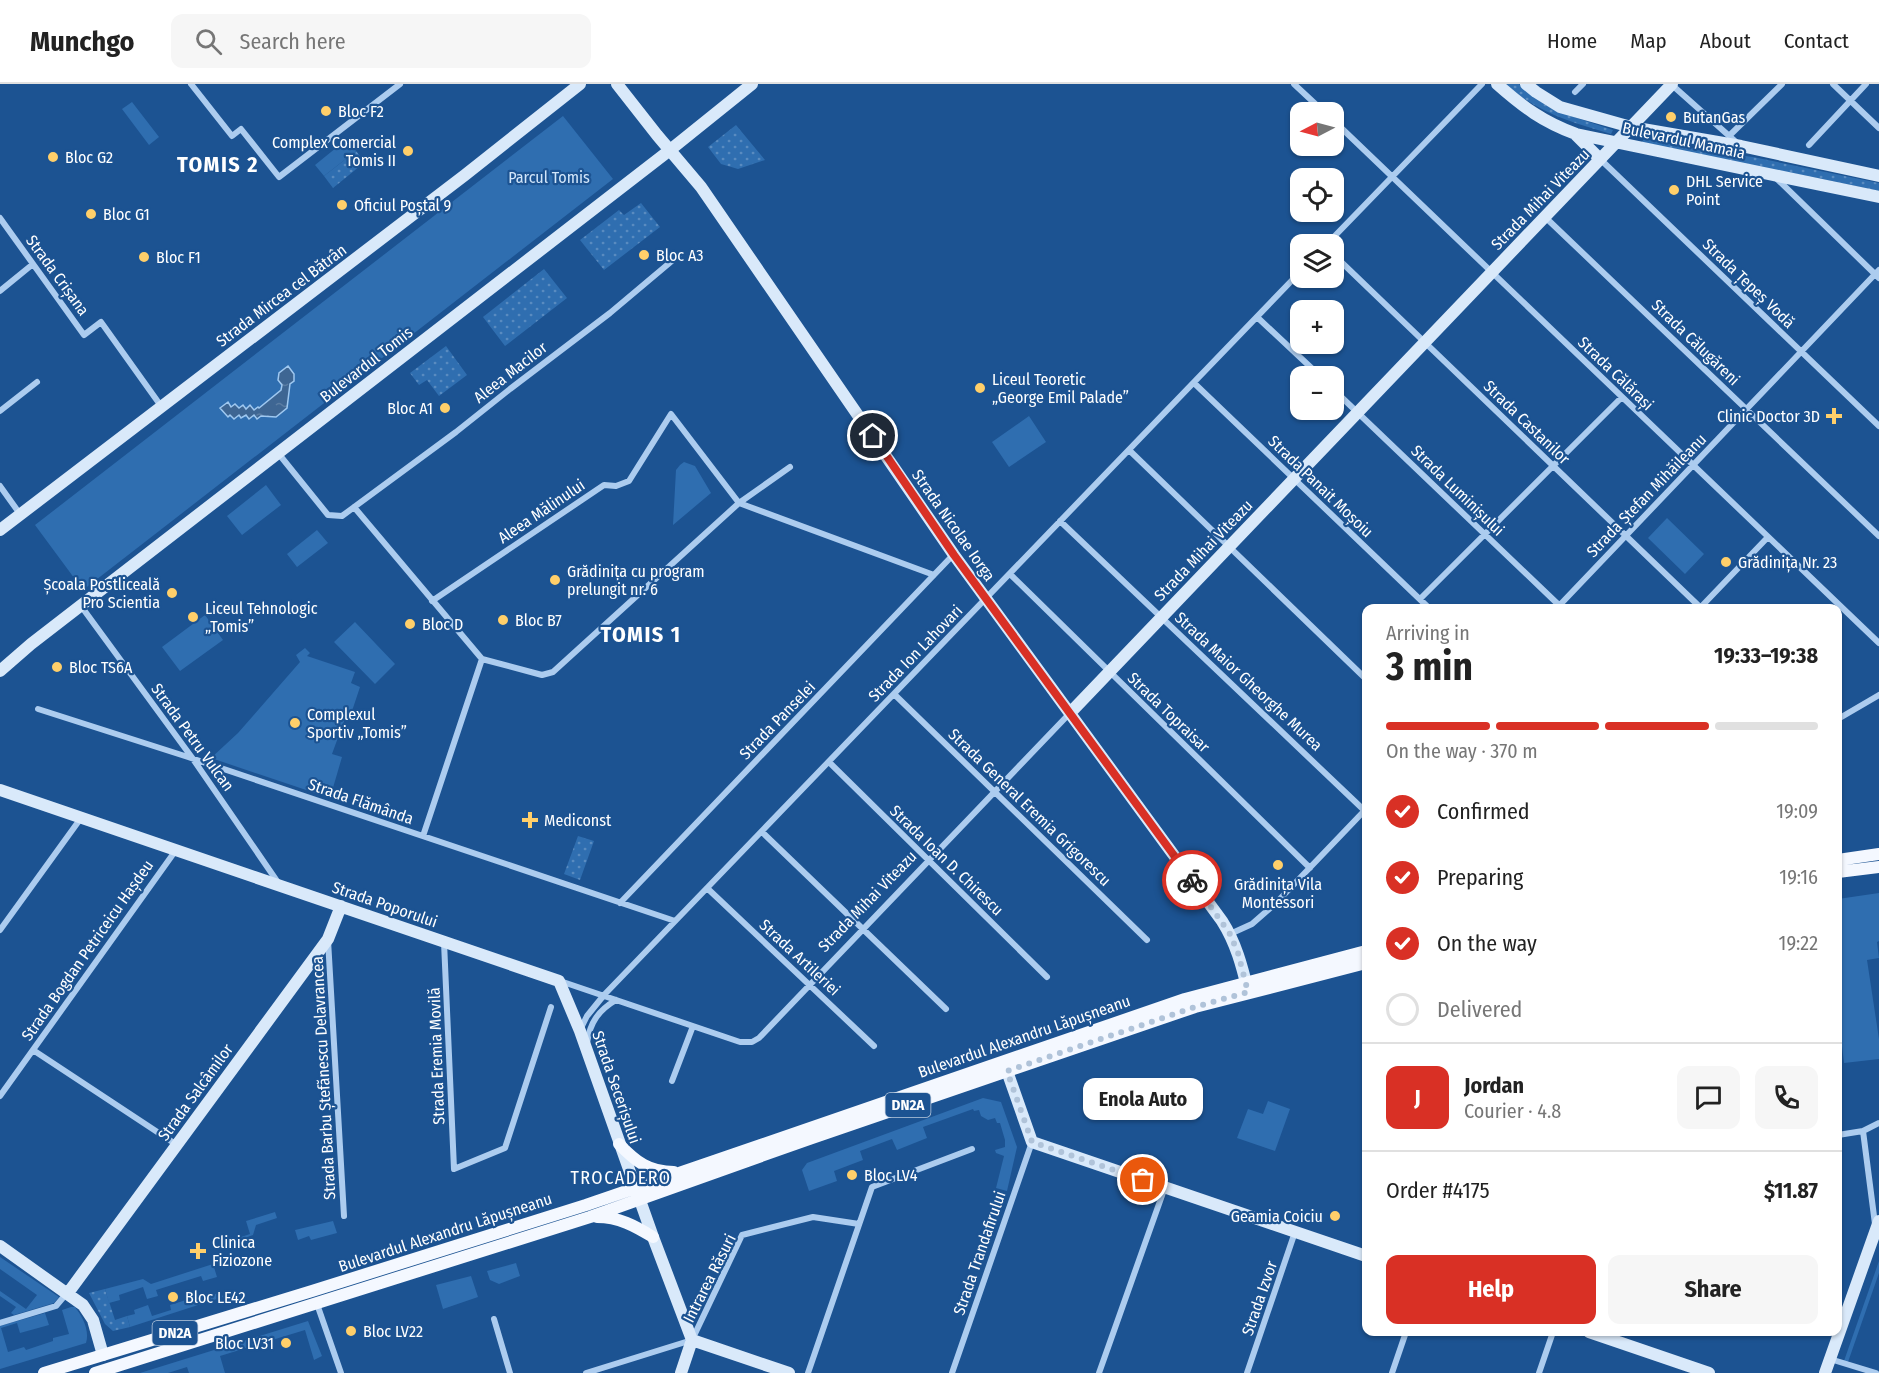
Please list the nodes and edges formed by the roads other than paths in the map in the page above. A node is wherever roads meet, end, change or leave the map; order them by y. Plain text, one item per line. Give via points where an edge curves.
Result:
1 (191, 84) edge
2 (400, 84) edge
3 (580, 84) edge
4 (617, 84) edge
5 (752, 84) edge
6 (1294, 84) edge
7 (1482, 84) edge
8 (1497, 84) edge
9 (1526, 84) edge
10 (1583, 84) edge
11 (1671, 84) edge
12 (1782, 84) edge
13 (1833, 84) edge
14 (1866, 84) edge
15 (1575, 92) dead end
16 (1850, 100) junction
17 (1313, 102) edge
18 (1631, 127) junction
19 (1879, 128) edge
20 (1344, 131) edge
21 (1576, 134) junction
22 (1729, 136) junction
23 (1615, 143) junction
24 (1809, 145) dead end
25 (1741, 146) junction
26 (670, 150) junction
27 (1600, 159) junction
28 (1773, 176) junction
29 (1879, 176) edge
30 (1392, 177) junction
31 (1879, 197) edge
32 (1545, 217) junction
33 (0, 218) edge
34 (1337, 234) edge
35 (678, 255) dead end
36 (33, 264) junction
37 (1344, 265) edge
38 (1492, 273) junction
39 (1878, 274) edge
40 (1290, 282) edge
41 (0, 291) edge
42 (1257, 317) junction
43 (1425, 343) junction
44 (1801, 352) junction
45 (1309, 366) edge
46 (37, 382) dead end
47 (1194, 383) junction
48 (1622, 397) junction
49 (1344, 400) edge
50 (161, 406) junction
51 (1746, 409) junction
52 (0, 411) edge
53 (1358, 413) junction
54 (1879, 426) edge
55 (1129, 450) junction
56 (278, 453) junction
57 (1693, 465) junction
58 (1553, 466) junction
59 (790, 467) dead end
60 (1294, 479) junction
61 (0, 486) edge
62 (739, 503) junction
63 (354, 507) junction
64 (20, 514) junction
65 (1060, 521) junction
66 (0, 530) edge
67 (1485, 534) junction
68 (1626, 536) junction
69 (1879, 536) edge
70 (1768, 537) junction
71 (1229, 547) junction
72 (954, 555) junction
73 (1010, 574) junction
74 (934, 575) junction
75 (986, 599) junction
76 (1420, 599) junction
77 (432, 601) junction
78 (1425, 604) edge
79 (1556, 604) edge
80 (1564, 604) edge
81 (1696, 604) edge
82 (1706, 604) edge
83 (1838, 604) edge
84 (81, 606) junction
85 (1842, 608) edge
86 (1162, 617) junction
87 (1879, 643) edge
88 (482, 659) junction
89 (0, 670) edge
90 (1109, 672) junction
91 (1362, 675) edge
92 (894, 694) junction
93 (1879, 695) edge
94 (38, 709) dead end
95 (1070, 713) junction
96 (1842, 717) edge
97 (193, 759) junction
98 (828, 762) junction
99 (0, 790) edge
100 (994, 792) junction
101 (1362, 806) edge
102 (1362, 814) edge
103 (82, 818) junction
104 (762, 832) junction
105 (423, 836) junction
106 (176, 850) junction
107 (1879, 854) edge
108 (1842, 859) edge
109 (929, 860) junction
110 (1879, 867) edge
111 (1310, 868) junction
112 (1842, 872) edge
113 (280, 885) junction
114 (707, 888) junction
115 (620, 903) junction
116 (341, 906) junction
117 (675, 921) junction
118 (864, 928) junction
119 (0, 930) edge
120 (1230, 934) junction
121 (328, 939) junction
122 (1147, 940) dead end
123 (444, 941) junction
124 (1362, 952) edge
125 (1362, 964) edge
126 (1047, 977) dead end
127 (559, 981) junction
128 (809, 985) junction
129 (1247, 987) junction
130 (604, 995) junction
131 (616, 1000) junction
132 (551, 1007) dead end
133 (946, 1009) dead end
134 (693, 1026) junction
135 (580, 1031) junction
136 (759, 1038) joint
137 (874, 1046) dead end
138 (586, 1049) junction
139 (33, 1050) junction
140 (1007, 1071) junction
141 (672, 1081) dead end
142 (0, 1096) edge
143 (1879, 1123) edge
144 (1863, 1131) junction
145 (1842, 1134) edge
146 (1032, 1142) junction
147 (619, 1144) junction
148 (177, 1145) junction
149 (972, 1149) dead end
150 (681, 1172) junction
151 (1165, 1187) junction
152 (638, 1194) junction
153 (344, 1216) dead end
154 (590, 1217) junction
155 (859, 1224) junction
156 (1877, 1224) edge
157 (1296, 1232) junction
158 (653, 1237) junction
159 (0, 1246) edge
160 (1362, 1255) edge
161 (68, 1293) junction
162 (317, 1304) junction
163 (494, 1319) dead end
164 (0, 1323) edge
165 (1842, 1325) edge
166 (1405, 1336) edge
167 (1552, 1336) edge
168 (1598, 1336) edge
169 (1838, 1336) edge
170 (692, 1340) junction
171 (103, 1355) junction
172 (1830, 1359) junction
173 (1681, 1369) edge
174 (44, 1373) edge
175 (95, 1373) edge
176 (341, 1373) edge
177 (510, 1373) edge
178 (586, 1373) edge
179 (681, 1373) edge
180 (789, 1373) edge
181 (808, 1373) edge
182 (952, 1373) edge
183 (1100, 1373) edge
184 (1247, 1373) edge
185 (1392, 1373) edge
186 (1539, 1373) edge
187 (1709, 1373) edge
188 (1826, 1373) edge
189 (1878, 1373) edge

1 - 2 street via 232,136 242,129 279,177
3 - 50 street, Strada Mircea cel Bătrân
4 - 26 street, Strada Nicolae Iorga
5 - 26 street, Bulevardul Tomis
6 - 17 street
7 - 30 street
8 - 21 street, Bulevardul Mamaia via 1524,108
9 - 18 street, Bulevardul Mamaia via 1560,107
10 - 15 street
11 - 18 street, Strada Mihai Viteazu
11 - 22 street
12 - 22 street
13 - 16 street
14 - 16 street
16 - 19 street
16 - 24 street
18 - 23 street, Strada Mihai Viteazu
18 - 25 street, Bulevardul Mamaia
20 - 30 street, Strada Călărași
21 - 23 street, Bulevardul Mamaia
21 - 27 street
22 - 25 street
23 - 27 street, Strada Mihai Viteazu
23 - 28 street, Bulevardul Mamaia
25 - 29 street, Bulevardul Mamaia
26 - 56 street, Bulevardul Tomis
26 - 72 street, Strada Nicolae Iorga via 729,225
27 - 32 street, Strada Mihai Viteazu
27 - 44 street, Strada Țepeș Vodă
28 - 31 street, Bulevardul Mamaia
28 - 39 street
30 - 34 street
30 - 38 street, Strada Călărași
32 - 38 street, Strada Mihai Viteazu
32 - 51 street, Strada Călugăreni
33 - 36 street, Strada Crișana
35 - 63 street, Aleea Macilor via 610,313
36 - 41 street
36 - 50 street, Strada Crișana via 84,335 101,322
37 - 43 street, Strada Castanilor
38 - 43 street, Strada Mihai Viteazu
38 - 48 street, Strada Călărași
39 - 44 street, Strada Ștefan Mihăileanu
40 - 42 street, Strada Ion Lahovari
42 - 45 street
42 - 47 street, Strada Ion Lahovari
43 - 53 street, Strada Mihai Viteazu
43 - 58 street, Strada Castanilor
44 - 51 street, Strada Ștefan Mihăileanu
44 - 54 street, Strada Țepeș Vodă
46 - 52 street
47 - 55 street, Strada Ion Lahovari
47 - 60 street, Strada Panait Moșoiu
48 - 57 street, Strada Călărași
48 - 58 street
49 - 53 street, Strada Luminișului
50 - 64 street, Strada Mircea cel Bătrân
51 - 57 street, Strada Ștefan Mihăileanu
51 - 69 street, Strada Călugăreni
53 - 60 street, Strada Mihai Viteazu
53 - 67 street, Strada Luminișului
55 - 65 street, Strada Ion Lahovari
55 - 71 street
56 - 63 street via 328,515 342,516
56 - 84 street, Bulevardul Tomis
57 - 68 street, Strada Ștefan Mihăileanu
57 - 70 street, Strada Călărași
58 - 67 street
58 - 68 street, Strada Castanilor
59 - 62 street
60 - 71 street, Strada Mihai Viteazu
60 - 76 street, Strada Panait Moșoiu
61 - 64 street
62 - 74 street
62 - 77 street, Aleea Mălinului via 671,414 629,481 604,485
62 - 88 street via 553,672 542,675
63 - 77 street
64 - 66 street, Strada Mircea cel Bătrân
65 - 73 street, Strada Ion Lahovari
65 - 86 street, Strada Maior Gheorghe Murea
67 - 76 street
67 - 79 street, Strada Luminișului
68 - 80 street, Strada Ștefan Mihăileanu
68 - 81 street, Strada Castanilor
70 - 82 street
70 - 83 street, Strada Călărași
71 - 86 street, Strada Mihai Viteazu
71 - 91 street
72 - 74 street, Strada Panselei
72 - 75 street, Strada Nicolae Iorga
73 - 75 street, Strada Ion Lahovari
73 - 90 street, Strada Topraisar
74 - 115 street, Strada Panselei
75 - 92 street, Strada Ion Lahovari
75 - 95 street, Strada Nicolae Iorga
76 - 78 street, Strada Panait Moșoiu
77 - 88 street
84 - 89 street, Bulevardul Tomis
84 - 97 street, Strada Petru Vulcan
85 - 87 street, Strada Călărași
86 - 90 street, Strada Mihai Viteazu
86 - 101 street, Strada Maior Gheorghe Murea
88 - 105 street
90 - 95 street, Strada Mihai Viteazu
90 - 111 street, Strada Topraisar
92 - 98 street, Strada Ion Lahovari
92 - 100 street, Strada General Eremia Grigorescu
93 - 96 street
94 - 97 street, Strada Flămânda
95 - 100 street, Strada Mihai Viteazu
95 - 120 street, Strada Nicolae Iorga
97 - 105 street, Strada Flămânda
97 - 113 street, Strada Petru Vulcan
98 - 104 street, Strada Ion Lahovari
98 - 109 street, Strada Ioan D. Chirescu
99 - 103 street, Strada Poporului
100 - 109 street, Strada Mihai Viteazu
100 - 122 street, Strada General Eremia Grigorescu
102 - 111 street
103 - 106 street, Strada Poporului
103 - 119 street
104 - 114 street, Strada Ion Lahovari
104 - 118 street
105 - 115 street, Strada Flămânda
106 - 113 street, Strada Poporului
106 - 139 street, Strada Bogdan Petriceicu Hașdeu
107 - 108 main road
109 - 118 street, Strada Mihai Viteazu
109 - 126 street, Strada Ioan D. Chirescu
110 - 112 main road
111 - 120 street via 1256,920
113 - 116 street, Strada Poporului
114 - 117 street, Strada Ion Lahovari
114 - 128 street, Strada Artileriei
115 - 117 street, Strada Flămânda
116 - 121 street, Strada Salcâmilor
116 - 123 street, Strada Poporului
117 - 130 street, Strada Ion Lahovari
118 - 128 street, Strada Mihai Viteazu
118 - 133 street
120 - 129 street, Strada Nicolae Iorga
121 - 148 street, Strada Salcâmilor
121 - 153 street, Strada Barbu Ștefănescu Delavrancea
123 - 127 street, Strada Poporului
123 - 132 street, Strada Eremia Movilă via 454,1169 505,1148
124 - 129 main road, Bulevardul Alexandru Lăpușneanu / DN2A
125 - 129 main road, Bulevardul Alexandru Lăpușneanu / DN2A
127 - 130 street, Strada Poporului
127 - 135 street, Strada Secerișului
128 - 136 street, Strada Mihai Viteazu
128 - 137 street, Strada Artileriei
129 - 140 main road, Bulevardul Alexandru Lăpușneanu / DN2A
129 - 150 main road, Bulevardul Alexandru Lăpușneanu / DN2A via 1185,999
130 - 131 street, Strada Poporului
130 - 135 street, Strada Ion Lahovari
131 - 134 street, Strada Poporului
131 - 138 street via 598,1014
134 - 136 street, Strada Poporului via 740,1042
134 - 141 street
135 - 138 street, Strada Secerișului
138 - 147 street, Strada Secerișului
139 - 142 street, Strada Bogdan Petriceicu Hașdeu
139 - 148 street
140 - 146 street
140 - 152 main road, Bulevardul Alexandru Lăpușneanu / DN2A
143 - 144 street
144 - 145 street
144 - 156 street
146 - 151 street
146 - 182 street, Strada Trandafirului
147 - 150 main road via 647,1168
147 - 152 street, Strada Secerișului
148 - 161 street, Strada Salcâmilor
149 - 155 street via 872,1187
150 - 152 main road, Bulevardul Alexandru Lăpușneanu / DN2A
151 - 157 street
151 - 183 street
152 - 154 main road, Bulevardul Alexandru Lăpușneanu
152 - 158 street, Strada Secerișului
152 - 171 main road, Bulevardul Alexandru Lăpușneanu / DN2A
154 - 158 main road via 625,1221
154 - 162 main road, Bulevardul Alexandru Lăpușneanu
155 - 170 street, Intrarea Răsuri via 813,1217 742,1235
155 - 181 street
156 - 165 street
157 - 160 street
157 - 184 street, Strada Izvor
158 - 170 street, Strada Secerișului
159 - 161 street
161 - 164 street via 56,1306
161 - 171 street via 88,1311
162 - 175 main road, Bulevardul Alexandru Lăpușneanu
162 - 176 street
163 - 177 street
166 - 185 street
167 - 186 street
168 - 173 street
169 - 172 street
170 - 178 street
170 - 179 street
170 - 180 street
171 - 174 main road, Bulevardul Alexandru Lăpușneanu / DN2A
172 - 188 street
172 - 189 street
173 - 187 street

